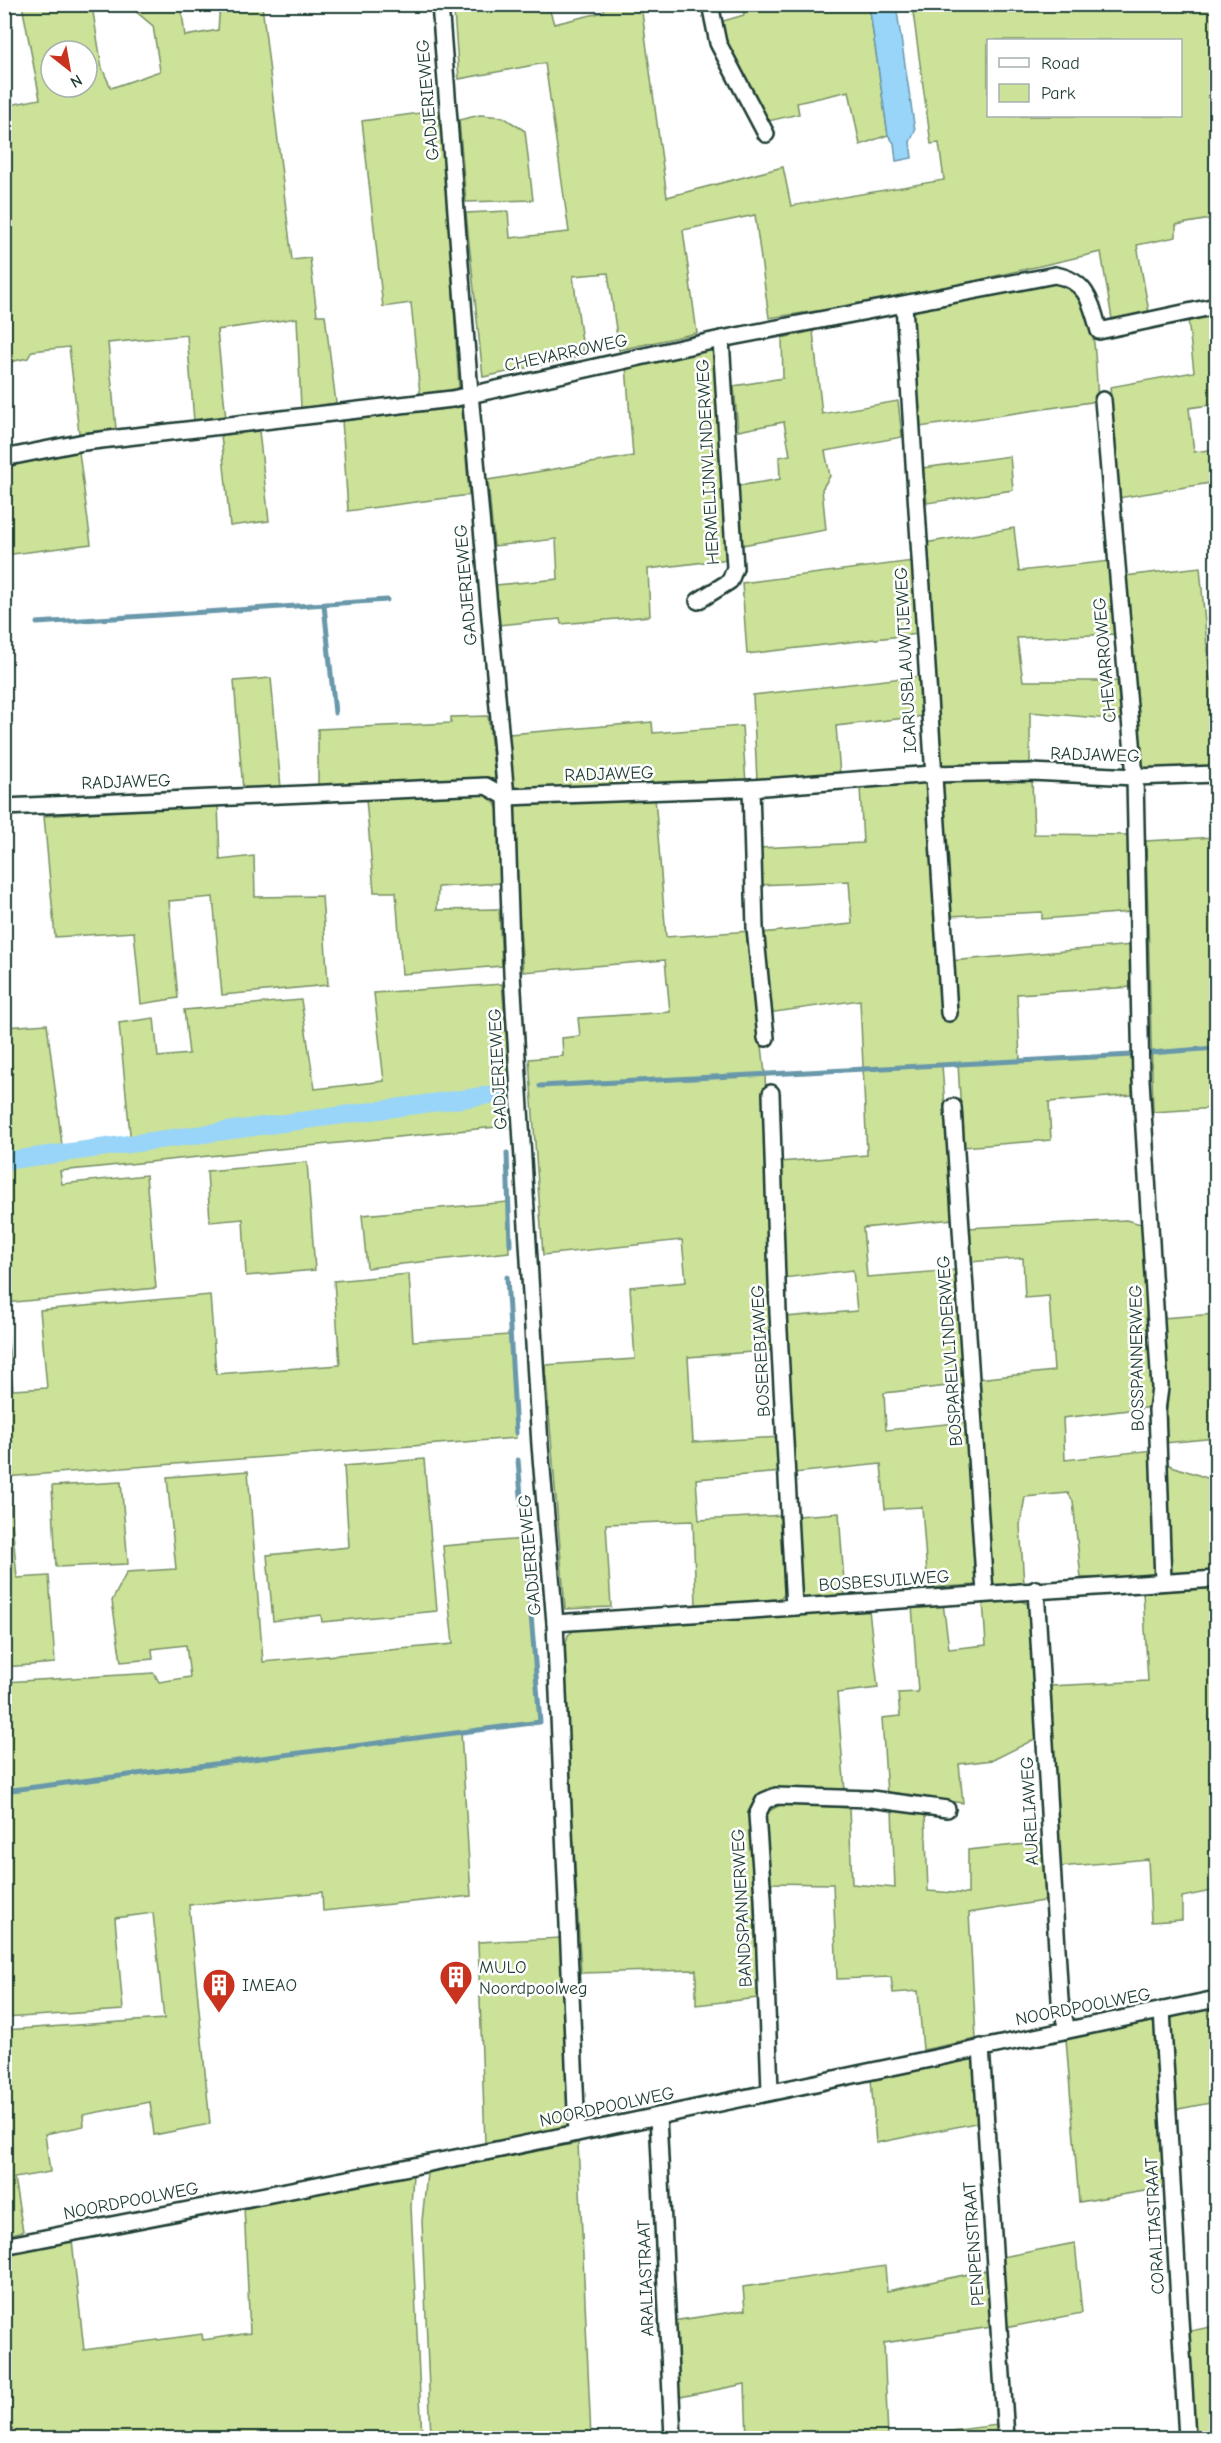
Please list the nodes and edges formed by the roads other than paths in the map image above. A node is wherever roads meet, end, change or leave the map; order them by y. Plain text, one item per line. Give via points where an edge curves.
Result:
1 (440, 4) edge
2 (710, 4) edge
3 (766, 134) dead end
4 (904, 305) junction
5 (1216, 306) edge
6 (721, 339) junction
7 (470, 393) junction
8 (1102, 400) dead end
9 (4, 458) edge
10 (698, 601) dead end
11 (932, 774) junction
12 (1216, 774) edge
13 (1135, 777) junction
14 (751, 788) junction
15 (506, 797) junction
16 (4, 807) edge
17 (949, 1013) dead end
18 (1140, 1025) joint
19 (766, 1038) dead end
20 (771, 1093) dead end
21 (953, 1107) dead end
22 (1216, 1579) edge
23 (1163, 1581) junction
24 (1036, 1589) junction
25 (985, 1593) junction
26 (794, 1607) junction
27 (555, 1623) junction
28 (947, 1809) dead end
29 (1216, 1999) edge
30 (1162, 2010) junction
31 (1067, 2030) junction
32 (981, 2047) junction
33 (770, 2091) junction
34 (658, 2116) junction
35 (577, 2133) junction
36 (4, 2246) edge
37 (673, 2439) edge
38 (1006, 2439) edge
39 (1187, 2439) edge

1 - 7 street, GADJERIEWEG
2 - 3 street via 718,43
4 - 5 street, CHEVARROWEG via 1055,275 1071,278 1088,295 1099,331
4 - 6 street, CHEVARROWEG
4 - 11 street, ICARUSBLAUWTJEWEG
6 - 7 street, CHEVARROWEG
6 - 10 street, HERMELIJNVLINDERWEG via 735,568 730,581
7 - 9 street, CHEVARROWEG via 452,399 84,442
7 - 15 street, GADJERIEWEG
8 - 13 street, CHEVARROWEG
11 - 13 street, RADJAWEG via 1031,772
11 - 14 street, RADJAWEG
11 - 17 street, ICARUSBLAUWTJEWEG
12 - 13 street, RADJAWEG
13 - 18 street, CHEVARROWEG
14 - 15 street, RADJAWEG
14 - 19 street via 755,928
15 - 16 street, RADJAWEG via 486,786
15 - 27 street, GADJERIEWEG via 512,974 540,1444
18 - 23 street, BOSSPANNERWEG via 1160,1388 1157,1410
20 - 26 street, BOSEREBIAWEG
21 - 25 street, BOSPARELVLINDERWEG
22 - 23 street, BOSBESUILWEG
23 - 24 street, BOSBESUILWEG
24 - 25 street, BOSBESUILWEG
24 - 31 street, AURELIAWEG via 1060,2000
25 - 26 street, BOSBESUILWEG
26 - 27 street, BOSBESUILWEG
27 - 35 street, GADJERIEWEG
28 - 33 street, BANDSPANNERWEG via 871,1799 776,1796 764,1801 757,1815
29 - 30 street, NOORDPOOLWEG
30 - 31 street, NOORDPOOLWEG
30 - 39 street, CORALITASTRAAT
31 - 32 street, NOORDPOOLWEG
32 - 33 street, NOORDPOOLWEG
32 - 38 street, PENPENSTRAAT
33 - 34 street, NOORDPOOLWEG
34 - 35 street, NOORDPOOLWEG
34 - 37 street, ARALIASTRAAT
35 - 36 street, NOORDPOOLWEG

